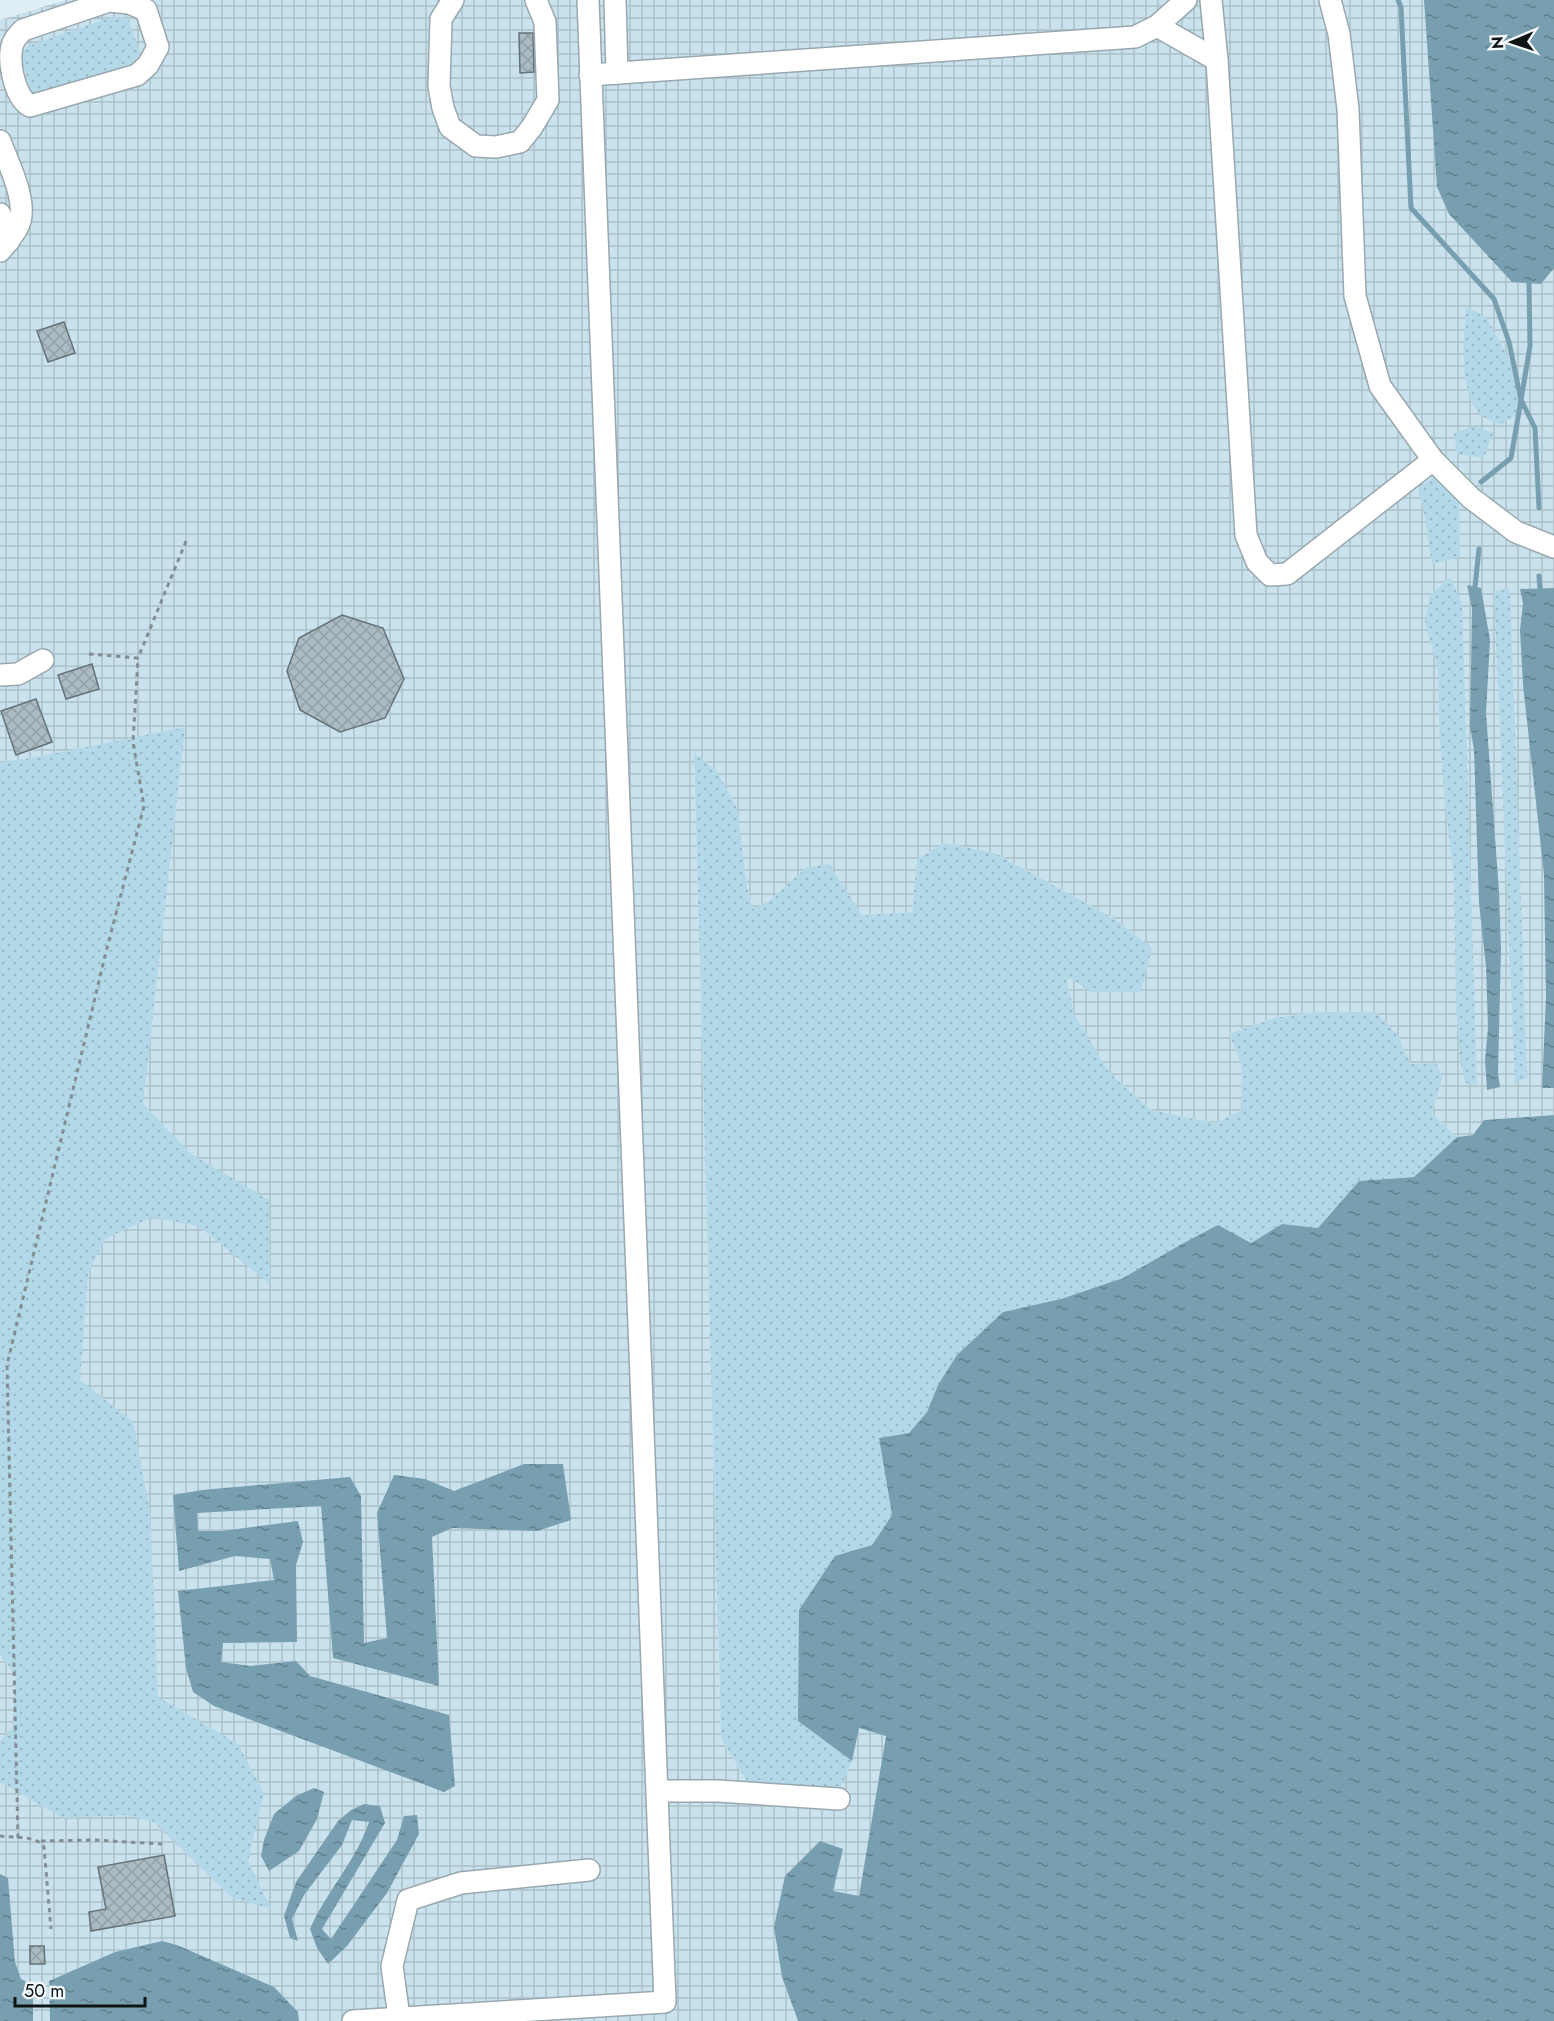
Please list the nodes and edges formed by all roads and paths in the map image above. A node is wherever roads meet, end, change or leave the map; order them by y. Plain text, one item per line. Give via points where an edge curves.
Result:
1 (453, 0) edge
2 (536, 0) edge
3 (588, 0) edge
4 (615, 0) edge
5 (1186, 0) edge
6 (1211, 0) edge
7 (1330, 0) edge
8 (1157, 26) junction
9 (1217, 60) junction
10 (617, 73) junction
11 (590, 75) junction
12 (7, 81) edge
13 (0, 141) edge
14 (0, 214) edge
15 (5, 246) edge
16 (1433, 460) junction
17 (187, 539) dead end
18 (1554, 547) edge
19 (89, 654) dead end
20 (138, 658) junction
21 (43, 660) dead end
22 (0, 675) edge
23 (658, 1791) junction
24 (839, 1799) dead end
25 (0, 1836) edge
26 (18, 1838) junction
27 (40, 1841) junction
28 (162, 1844) dead end
29 (589, 1870) dead end
30 (51, 1929) dead end
31 (399, 2017) junction
32 (366, 2020) edge

1 - 2 lane via 441,19 439,86 443,108 450,127 476,146 496,147 520,142 548,100 545,22
3 - 11 lane
4 - 10 lane
5 - 8 lane
6 - 9 lane
7 - 16 lane via 1339,34 1348,109 1356,296 1380,386
8 - 9 lane
8 - 10 lane via 1135,37
9 - 16 lane via 1246,535 1257,562 1270,574 1287,574
10 - 11 lane
11 - 23 lane
12 - 12 lane via 30,106 137,75 148,65 158,46 146,10 109,1 23,30 14,40
13 - 15 lane via 21,199 20,222
14 - 15 lane
16 - 18 lane via 1471,498 1516,532
17 - 20 path
19 - 20 path
20 - 26 path via 133,742 144,806 7,1365
21 - 22 lane via 18,674
23 - 24 lane
23 - 31 lane via 665,2002
25 - 26 path
26 - 27 path
27 - 28 path
27 - 30 path via 48,1874
29 - 31 lane via 461,1883 408,1900 392,1966
31 - 32 lane

